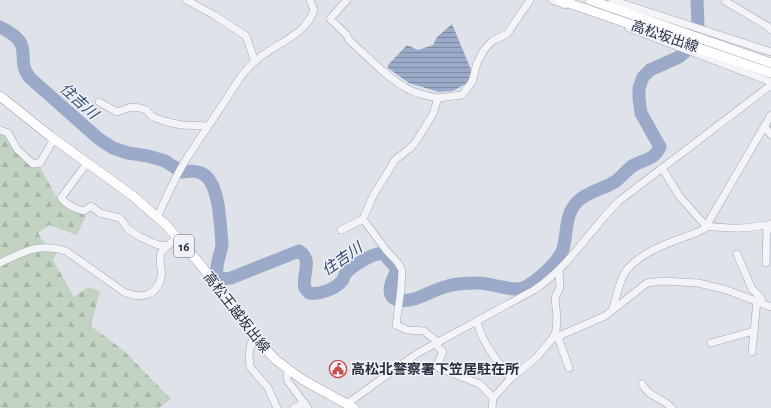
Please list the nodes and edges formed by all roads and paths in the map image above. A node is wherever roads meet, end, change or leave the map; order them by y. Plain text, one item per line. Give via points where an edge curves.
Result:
1 (186, 0) edge
2 (310, 0) edge
3 (347, 0) edge
4 (530, 0) edge
5 (552, 0) edge
6 (560, 0) edge
7 (590, 0) edge
8 (612, 0) edge
9 (724, 1) edge
10 (771, 30) edge
11 (668, 32) junction
12 (771, 52) edge
13 (255, 62) junction
14 (771, 63) edge
15 (771, 73) edge
16 (771, 83) edge
17 (0, 96) edge
18 (438, 98) junction
19 (99, 102) dead end
20 (771, 115) edge
21 (208, 126) junction
22 (765, 127) junction
23 (0, 130) edge
24 (771, 135) edge
25 (54, 139) junction
26 (87, 162) junction
27 (662, 168) junction
28 (157, 217) junction
29 (363, 219) junction
30 (706, 226) junction
31 (770, 226) edge
32 (341, 230) dead end
33 (177, 238) junction
34 (168, 246) junction
35 (737, 254) dead end
36 (0, 263) edge
37 (766, 263) dead end
38 (560, 270) junction
39 (760, 302) junction
40 (771, 307) edge
41 (613, 308) junction
42 (477, 321) junction
43 (754, 330) junction
44 (255, 336) junction
45 (555, 338) junction
46 (437, 343) junction
47 (711, 343) dead end
48 (752, 352) dead end
49 (569, 368) dead end
50 (288, 370) junction
51 (511, 378) junction
52 (642, 384) dead end
53 (493, 398) junction
54 (306, 405) edge
55 (351, 406) edge
56 (277, 408) edge
57 (294, 408) edge
58 (492, 408) edge
59 (672, 408) edge

1 - 13 street via 246,36
2 - 13 street via 314,10 312,16 294,36 278,44
3 - 18 street via 330,19 349,40 384,73 405,88
4 - 18 street via 507,34 492,40 484,50 472,82 462,95
5 - 16 street
6 - 11 main road, 高松坂出線
7 - 11 main road, 高松坂出線
8 - 12 street
9 - 10 street
11 - 14 main road, 高松坂出線
11 - 15 main road, 高松坂出線
13 - 21 street via 249,66
16 - 27 street
17 - 25 main road, 高松王越坂出線 / 16
18 - 29 street via 433,114 415,143 395,160 373,196
19 - 21 street via 117,112 131,107 140,108 164,121 181,125
20 - 22 street
21 - 28 street via 176,177
22 - 24 street
22 - 30 street
23 - 25 street via 8,133 17,149 33,164 40,163
25 - 26 main road, 高松王越坂出線 / 16
26 - 28 main road, 高松王越坂出線 / 16
26 - 34 street via 61,198 66,204 84,211 90,206 100,213 120,218 128,229 140,237 158,245
27 - 30 street via 680,197
27 - 38 street via 606,214
28 - 33 main road, 高松王越坂出線 / 16
29 - 32 street
29 - 46 street via 402,270 396,325 407,330 424,331
30 - 31 street via 733,229
30 - 41 street via 698,232 643,254 626,271
31 - 37 street
33 - 34 street
33 - 44 main road, 高松王越坂出線 / 16
34 - 36 street via 160,256 161,277 157,286 151,293 142,296 124,292 58,249 30,249
35 - 39 street via 752,289 761,298
38 - 42 street via 534,290
38 - 45 street via 560,286 555,298
39 - 40 street
39 - 41 street via 698,283 662,281 647,283
39 - 43 street
41 - 45 street via 600,318
42 - 46 street
42 - 51 street via 488,346
43 - 47 street
43 - 48 street
44 - 50 main road, 高松王越坂出線 / 16
44 - 56 street via 251,343 250,366 268,388
45 - 49 street
45 - 51 street
46 - 53 street via 443,352 437,365 439,368 480,384
46 - 55 street via 395,369
50 - 54 street via 287,380
50 - 55 main road, 高松王越坂出線 / 16
51 - 53 street
52 - 59 street via 646,392
53 - 58 street
54 - 57 street

